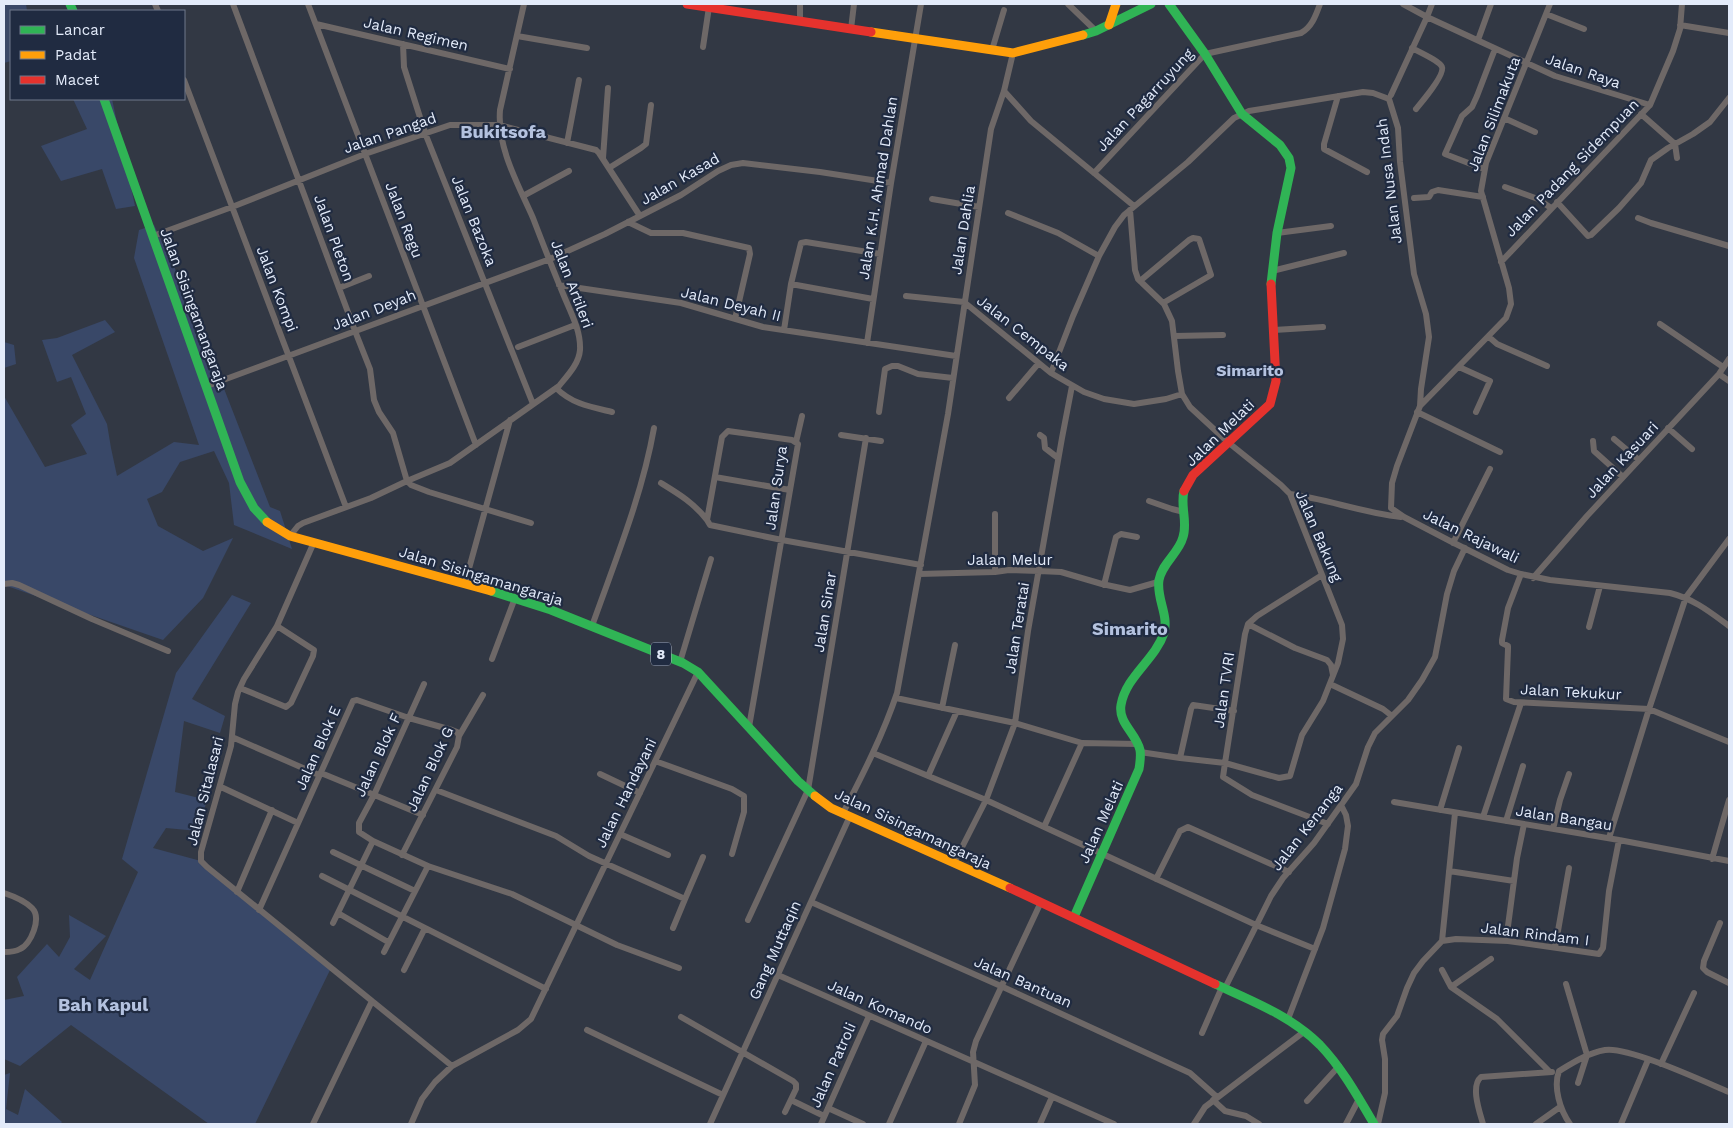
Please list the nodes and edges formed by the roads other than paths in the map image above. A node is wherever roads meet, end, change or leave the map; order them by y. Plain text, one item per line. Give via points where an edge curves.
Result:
1 (233, 4) edge
2 (308, 4) edge
3 (524, 4) edge
4 (689, 4) edge
5 (800, 4) edge
6 (854, 4) edge
7 (921, 4) edge
8 (1068, 4) edge
9 (1116, 4) edge
10 (1151, 4) edge
11 (1170, 4) edge
12 (1320, 4) edge
13 (1403, 4) edge
14 (1432, 4) edge
15 (1491, 4) edge
16 (1550, 4) edge
17 (1680, 4) edge
18 (1133, 7) edge
19 (709, 8) junction
20 (1004, 10) dead end
21 (1546, 14) junction
22 (1427, 17) junction
23 (800, 22) junction
24 (316, 24) junction
25 (1109, 25) junction
26 (1680, 25) junction
27 (851, 29) junction
28 (1584, 29) dead end
29 (1096, 31) junction
30 (1729, 33) edge
31 (517, 36) junction
32 (915, 37) junction
33 (1478, 40) junction
34 (403, 44) junction
35 (704, 47) dead end
36 (587, 48) dead end
37 (1412, 48) junction
38 (1495, 49) junction
39 (992, 50) junction
40 (1013, 53) junction
41 (1205, 54) junction
42 (1526, 64) junction
43 (510, 69) junction
44 (579, 80) dead end
45 (185, 83) edge
46 (608, 88) dead end
47 (1004, 91) junction
48 (1391, 95) dead end
49 (1338, 96) junction
50 (1729, 98) edge
51 (104, 100) edge
52 (651, 105) dead end
53 (1650, 105) junction
54 (1416, 109) dead end
55 (1242, 114) junction
56 (1641, 114) junction
57 (1504, 118) junction
58 (499, 125) junction
59 (1535, 132) dead end
60 (425, 133) junction
61 (567, 143) junction
62 (1675, 144) junction
63 (365, 154) junction
64 (1677, 158) dead end
65 (603, 160) junction
66 (609, 168) junction
67 (1484, 169) junction
68 (569, 171) dead end
69 (1367, 172) dead end
70 (1094, 173) junction
71 (299, 180) junction
72 (891, 182) junction
73 (1505, 187) dead end
74 (523, 196) junction
75 (1414, 198) dead end
76 (1483, 198) junction
77 (932, 199) dead end
78 (1557, 202) junction
79 (232, 207) junction
80 (979, 207) junction
81 (1132, 208) junction
82 (1551, 208) junction
83 (1008, 213) dead end
84 (640, 216) junction
85 (1638, 218) dead end
86 (628, 222) junction
87 (1330, 226) dead end
88 (1277, 233) junction
89 (153, 236) junction
90 (1729, 246) edge
91 (1344, 253) dead end
92 (880, 254) junction
93 (1099, 256) junction
94 (550, 259) junction
95 (1501, 262) junction
96 (1272, 272) junction
97 (369, 276) dead end
98 (1140, 281) junction
99 (485, 282) junction
100 (791, 284) junction
101 (560, 285) junction
102 (339, 288) junction
103 (906, 296) dead end
104 (874, 299) junction
105 (964, 302) junction
106 (1163, 303) junction
107 (422, 305) junction
108 (735, 320) junction
109 (1660, 324) dead end
110 (575, 325) junction
111 (1323, 327) dead end
112 (784, 330) junction
113 (1274, 330) junction
114 (355, 331) junction
115 (1223, 335) dead end
116 (1175, 336) junction
117 (1489, 337) junction
118 (867, 343) junction
119 (518, 347) dead end
120 (288, 356) junction
121 (956, 356) junction
122 (1729, 359) edge
123 (1038, 364) junction
124 (1547, 366) dead end
125 (1459, 367) junction
126 (1724, 367) junction
127 (1051, 373) junction
128 (1719, 374) junction
129 (953, 378) junction
130 (1729, 381) edge
131 (207, 386) junction
132 (1072, 386) junction
133 (556, 388) junction
134 (1182, 394) junction
135 (1009, 398) dead end
136 (533, 404) junction
137 (1418, 409) junction
138 (612, 412) dead end
139 (879, 412) dead end
140 (1476, 412) dead end
141 (802, 416) dead end
142 (510, 420) junction
143 (654, 428) dead end
144 (1668, 428) junction
145 (841, 435) dead end
146 (1040, 435) dead end
147 (866, 438) junction
148 (1614, 439) dead end
149 (881, 441) dead end
150 (1593, 441) dead end
151 (796, 442) junction
152 (1229, 443) junction
153 (476, 445) junction
154 (1692, 449) dead end
155 (1500, 452) dead end
156 (1058, 458) junction
157 (1639, 460) junction
158 (1490, 469) dead end
159 (715, 477) junction
160 (1623, 477) junction
161 (407, 481) junction
162 (661, 483) dead end
163 (790, 490) junction
164 (1290, 494) junction
165 (1149, 501) dead end
166 (346, 508) junction
167 (486, 509) junction
168 (1184, 512) junction
169 (994, 514) dead end
170 (1404, 517) junction
171 (707, 520) junction
172 (531, 522) dead end
173 (290, 536) junction
174 (1137, 538) dead end
175 (1729, 539) edge
176 (782, 540) junction
177 (314, 542) junction
178 (1453, 543) junction
179 (1464, 548) junction
180 (848, 552) junction
181 (711, 559) dead end
182 (921, 565) junction
183 (1039, 571) junction
184 (995, 572) junction
185 (919, 574) junction
186 (1521, 574) junction
187 (1322, 575) junction
188 (1533, 578) junction
189 (1158, 582) junction
190 (465, 583) junction
191 (4, 584) edge
192 (1104, 585) junction
193 (1600, 586) junction
194 (1686, 597) junction
195 (515, 598) junction
196 (1248, 624) junction
197 (277, 626) junction
198 (592, 626) junction
199 (1729, 626) edge
200 (1589, 627) dead end
201 (955, 645) dead end
202 (168, 651) dead end
203 (492, 660) dead end
204 (680, 662) junction
205 (698, 672) junction
206 (1333, 676) junction
207 (424, 684) dead end
208 (1330, 684) junction
209 (240, 688) junction
210 (483, 695) dead end
211 (896, 698) junction
212 (1521, 703) junction
213 (942, 708) junction
214 (1649, 709) junction
215 (957, 711) junction
216 (1234, 711) junction
217 (1392, 716) junction
218 (409, 718) junction
219 (1015, 723) junction
220 (749, 727) junction
221 (459, 736) junction
222 (232, 738) junction
223 (1729, 742) edge
224 (1082, 743) junction
225 (1139, 748) junction
226 (1458, 748) dead end
227 (873, 753) junction
228 (1180, 758) junction
229 (655, 761) junction
230 (1225, 763) junction
231 (1523, 766) dead end
232 (320, 774) junction
233 (600, 774) dead end
234 (1570, 774) dead end
235 (928, 776) junction
236 (221, 787) junction
237 (436, 790) junction
238 (808, 790) junction
239 (640, 793) junction
240 (374, 795) junction
241 (986, 800) junction
242 (1729, 800) edge
243 (1394, 802) dead end
244 (1341, 805) junction
245 (272, 810) junction
246 (1440, 810) junction
247 (1456, 813) junction
248 (423, 815) junction
249 (846, 815) junction
250 (1483, 817) junction
251 (1506, 821) junction
252 (298, 822) junction
253 (1328, 824) junction
254 (1524, 824) junction
255 (1044, 827) junction
256 (1553, 829) junction
257 (620, 834) junction
258 (1609, 838) junction
259 (1620, 840) junction
260 (373, 841) junction
261 (333, 852) dead end
262 (732, 854) dead end
263 (1102, 854) junction
264 (402, 855) junction
265 (668, 855) dead end
266 (702, 857) dead end
267 (1712, 858) junction
268 (1729, 862) edge
269 (954, 863) junction
270 (606, 864) junction
271 (360, 865) junction
272 (428, 866) junction
273 (1569, 868) dead end
274 (1450, 871) junction
275 (1288, 872) junction
276 (322, 876) dead end
277 (1156, 879) junction
278 (1514, 880) junction
279 (349, 890) junction
280 (414, 891) junction
281 (237, 892) junction
282 (4, 893) edge
283 (684, 899) junction
284 (811, 902) junction
285 (1041, 902) junction
286 (259, 910) junction
287 (338, 913) junction
288 (401, 916) junction
289 (1074, 917) junction
290 (748, 920) dead end
291 (332, 923) dead end
292 (1720, 923) dead end
293 (577, 925) junction
294 (1256, 925) junction
295 (425, 928) junction
296 (673, 928) dead end
297 (1442, 941) junction
298 (1506, 941) junction
299 (388, 942) junction
300 (1555, 948) junction
301 (1315, 950) junction
302 (4, 952) edge
303 (384, 952) dead end
304 (1491, 959) dead end
305 (679, 968) dead end
306 (404, 970) dead end
307 (1442, 970) dead end
308 (778, 975) junction
309 (1729, 983) edge
310 (1566, 984) dead end
311 (1003, 987) junction
312 (1223, 987) junction
313 (1451, 987) junction
314 (546, 989) junction
315 (1694, 993) dead end
316 (372, 1001) junction
317 (869, 1016) junction
318 (681, 1017) dead end
319 (1288, 1019) junction
320 (587, 1030) dead end
321 (1306, 1031) junction
322 (1202, 1033) dead end
323 (926, 1041) junction
324 (743, 1051) junction
325 (1587, 1055) junction
326 (1648, 1060) junction
327 (973, 1062) junction
328 (1661, 1064) junction
329 (452, 1066) junction
330 (1339, 1066) junction
331 (1559, 1070) junction
332 (1550, 1072) junction
333 (1578, 1082) dead end
334 (1729, 1092) edge
335 (723, 1095) junction
336 (1052, 1097) junction
337 (1215, 1099) junction
338 (1359, 1099) junction
339 (791, 1100) junction
340 (1308, 1101) dead end
341 (1560, 1107) junction
342 (828, 1108) junction
343 (785, 1112) dead end
344 (824, 1116) junction
345 (314, 1124) edge
346 (411, 1124) edge
347 (710, 1124) edge
348 (821, 1124) edge
349 (863, 1124) edge
350 (889, 1124) edge
351 (959, 1124) edge
352 (1040, 1124) edge
353 (1114, 1124) edge
354 (1194, 1124) edge
355 (1259, 1124) edge
356 (1346, 1124) edge
357 (1376, 1124) edge
358 (1483, 1124) edge
359 (1536, 1124) edge
360 (1570, 1124) edge
361 (1620, 1124) edge

1 - 71 street, Jalan Pleton
2 - 24 street, Jalan Regu
3 - 31 street, Jalan Artileri
4 - 19 main road
5 - 23 street
6 - 27 street
7 - 32 street, Jalan K.H. Ahmad Dahlan
8 - 29 street
9 - 25 main road
10 - 18 main road
11 - 41 main road, Jalan Melati
12 - 41 street, Jalan Pagarruyung via 1312,23 1301,33
13 - 22 street, Jalan Raya
14 - 22 street
15 - 33 street
16 - 21 street, Jalan Silimakuta
17 - 26 street, Jalan Padang Sidempuan
18 - 25 main road
19 - 23 main road
19 - 35 street
20 - 39 street
21 - 28 street
21 - 42 street, Jalan Silimakuta
22 - 33 street, Jalan Raya
22 - 37 street
23 - 27 main road
24 - 34 street, Jalan Regimen
24 - 63 street, Jalan Regu
25 - 29 main road
26 - 30 street
26 - 53 street, Jalan Padang Sidempuan via 1673,52
27 - 32 main road
29 - 40 main road
31 - 36 street
31 - 43 street, Jalan Artileri
32 - 39 main road
32 - 72 street, Jalan K.H. Ahmad Dahlan
33 - 38 street, Jalan Raya
34 - 43 street, Jalan Regimen
34 - 60 street, Jalan Bazoka via 404,67
37 - 48 street
37 - 54 street via 1443,69
38 - 42 street, Jalan Raya
38 - 67 street via 1472,107 1462,116 1445,154
39 - 40 main road
40 - 47 street, Jalan Dahlia
41 - 55 main road, Jalan Melati
41 - 70 street, Jalan Pagarruyung
42 - 53 street, Jalan Raya
42 - 57 street, Jalan Silimakuta
43 - 58 street, Jalan Artileri
44 - 61 street
45 - 79 street, Jalan Kompi
46 - 65 street
47 - 70 street via 1031,121
47 - 80 street, Jalan Dahlia via 991,130
49 - 55 street, Jalan Nusa Indah via 1249,110
49 - 69 street via 1324,149
49 - 137 street, Jalan Nusa Indah via 1373,92 1389,99 1398,128 1409,244 1429,337
50 - 62 street via 1710,122
51 - 89 main road, Jalan Sisingamangaraja / 8
52 - 66 street via 646,144
53 - 56 street, Jalan Padang Sidempuan
55 - 81 street, Jalan Nusa Indah
55 - 88 main road, Jalan Melati via 1280,145 1291,168
56 - 62 street
56 - 78 street, Jalan Padang Sidempuan
57 - 59 street
57 - 67 street, Jalan Silimakuta
58 - 60 street, Jalan Pangad via 450,125
58 - 61 street, Jalan Pangad
58 - 74 street, Jalan Artileri via 506,154
60 - 63 street, Jalan Pangad
60 - 99 street, Jalan Bazoka
61 - 65 street, Jalan Pangad via 596,150
62 - 64 street
62 - 78 street via 1651,160 1641,183 1591,235 1588,236
63 - 71 street, Jalan Pangad
63 - 107 street, Jalan Regu
65 - 66 street, Jalan Pangad
66 - 84 street, Jalan Pangad
67 - 76 street, Jalan Silimakuta
68 - 74 street
70 - 81 street
71 - 79 street, Jalan Pangad
71 - 102 street, Jalan Pleton
72 - 84 street, Jalan Kasad via 743,163 718,171
72 - 92 street, Jalan K.H. Ahmad Dahlan
73 - 82 street via 1538,199
74 - 94 street, Jalan Artileri
75 - 76 street via 1429,197 1438,190
76 - 95 street, Jalan Silimakuta
77 - 80 street
78 - 82 street, Jalan Padang Sidempuan
79 - 89 street, Jalan Pangad
79 - 120 street, Jalan Kompi
80 - 105 street, Jalan Dahlia
81 - 93 street via 1114,227
81 - 98 street via 1135,270
82 - 95 street, Jalan Padang Sidempuan
83 - 93 street via 1058,233
84 - 86 street, Jalan Kasad
85 - 90 street
86 - 94 street, Jalan Kasad
86 - 108 street via 651,233 682,233 749,248
87 - 88 street
88 - 96 main road, Jalan Melati
89 - 131 main road, Jalan Sisingamangaraja / 8
91 - 96 street
92 - 100 street via 803,242
92 - 104 street, Jalan K.H. Ahmad Dahlan
93 - 127 street
94 - 99 street, Jalan Deyah
94 - 101 street, Jalan Artileri
95 - 117 street, Jalan Silimakuta via 1511,304 1506,318
96 - 113 main road, Jalan Melati
97 - 102 street
98 - 106 street
98 - 106 street via 1189,240 1198,238 1211,276
99 - 107 street, Jalan Deyah
99 - 136 street, Jalan Bazoka
100 - 104 street
100 - 112 street
101 - 108 street, Jalan Deyah II via 666,300
101 - 110 street, Jalan Artileri
102 - 114 street, Jalan Pleton
103 - 105 street
104 - 118 street, Jalan K.H. Ahmad Dahlan
105 - 121 street, Jalan Dahlia
105 - 123 street, Jalan Cempaka
106 - 116 street via 1172,320
107 - 114 street, Jalan Deyah
107 - 153 street, Jalan Regu
108 - 112 street, Jalan Deyah II
109 - 126 street
110 - 119 street
110 - 133 street, Jalan Artileri via 580,351 569,374
111 - 113 street
112 - 118 street, Jalan Deyah II
113 - 152 main road, Jalan Melati via 1276,381 1270,404
114 - 120 street, Jalan Deyah
114 - 161 street, Jalan Pleton via 370,369 374,400 393,433
115 - 116 street
116 - 134 street
117 - 124 street via 1497,344
117 - 125 street, Jalan Silimakuta
118 - 121 street, Jalan Deyah II
120 - 131 street, Jalan Deyah
120 - 166 street, Jalan Kompi
121 - 129 street, Jalan Dahlia
122 - 126 street, Jalan Kasuari
123 - 127 street, Jalan Cempaka
123 - 135 street
125 - 137 street, Jalan Silimakuta
125 - 140 street via 1490,381
126 - 128 street, Jalan Kasuari
127 - 132 street, Jalan Cempaka
128 - 130 street
128 - 144 street, Jalan Kasuari
129 - 139 street via 918,374 898,366 885,369
129 - 182 street, Jalan Dahlia
131 - 173 main road, Jalan Sisingamangaraja / 8 via 240,482 252,507 264,522
132 - 134 street, Jalan Cempaka via 1104,399 1134,404
132 - 156 street, Jalan Teratai
133 - 136 street, Jalan Artileri
133 - 138 street via 580,405
134 - 152 street, Jalan Bakung via 1190,407
136 - 142 street, Jalan Artileri
137 - 155 street
137 - 170 street, Jalan Rajawali via 1392,483 1392,508
141 - 151 street
142 - 153 street, Jalan Artileri
142 - 167 street
143 - 198 street via 635,505
144 - 154 street
144 - 157 street, Jalan Kasuari
145 - 147 street
146 - 156 street via 1044,438 1045,448
147 - 149 street
147 - 180 street, Jalan Sinar
148 - 157 street
150 - 160 street via 1594,451
151 - 159 street, Jalan Surya via 728,431 722,437
151 - 163 street, Jalan Surya
152 - 164 street, Jalan Bakung
152 - 168 main road, Jalan Melati via 1189,481 1184,489
153 - 161 street, Jalan Artileri via 450,463
156 - 183 street, Jalan Teratai
157 - 160 street, Jalan Kasuari
158 - 178 street
159 - 163 street
159 - 171 street, Jalan Surya
160 - 188 street, Jalan Kasuari
161 - 166 street, Jalan Artileri
161 - 167 street via 429,492
162 - 171 street via 689,500
163 - 176 street, Jalan Surya
164 - 170 street
164 - 187 street, Jalan Bakung
165 - 168 street
166 - 173 street, Jalan Artileri via 303,523
167 - 172 street
167 - 190 street
168 - 189 main road, Jalan Melati via 1186,531 1182,542 1167,562
169 - 184 street
170 - 178 street, Jalan Rajawali
171 - 176 street, Jalan Surya via 710,525
173 - 177 main road, Jalan Sisingamangaraja / 8
174 - 192 street via 1121,534 1116,537
175 - 194 street
176 - 180 street
176 - 220 street, Jalan Surya
177 - 190 main road, Jalan Sisingamangaraja / 8
177 - 197 street, Jalan Sitalasari
178 - 179 street, Jalan Rajawali
179 - 186 street, Jalan Rajawali
179 - 217 street, Jalan Kenanga via 1447,594 1434,657 1408,700
180 - 182 street
180 - 238 street, Jalan Sinar
181 - 204 street
182 - 185 street, Jalan Dahlia
183 - 184 street, Jalan Melur
183 - 192 street, Jalan Melur via 1061,572
183 - 219 street, Jalan Teratai
184 - 185 street, Jalan Melur
185 - 211 street, Gang Muttaqin
186 - 188 street, Jalan Rajawali
186 - 212 street, Jalan Tekukur via 1509,602 1502,643 1508,646 1506,698
187 - 196 street
187 - 206 street, Jalan Bakung via 1342,625 1343,639
188 - 193 street, Jalan Rajawali
189 - 192 street, Jalan Melur via 1130,590
189 - 225 main road via 1164,631 1150,657 1126,688 1121,705 1124,724
190 - 195 main road, Jalan Sisingamangaraja / 8
191 - 202 street via 19,585
193 - 194 street, Jalan Rajawali via 1651,590
193 - 200 street
194 - 199 street, Jalan Rajawali
194 - 214 street
195 - 198 main road, Jalan Sisingamangaraja / 8
195 - 203 street
196 - 206 street via 1327,660
196 - 216 street, Jalan TVRI
197 - 209 street, Jalan Sitalasari
197 - 209 street via 314,650 291,703 281,706
198 - 204 main road, Jalan Sisingamangaraja / 8
201 - 213 street
204 - 205 main road, Jalan Sisingamangaraja / 8
205 - 220 main road, Jalan Sisingamangaraja / 8
205 - 229 street, Jalan Handayani
206 - 208 street, Jalan Bakung
207 - 218 street, Jalan Blok F
208 - 217 street
208 - 230 street, Jalan Bakung via 1318,711 1302,734 1289,777 1279,778
209 - 222 street, Jalan Sitalasari
210 - 221 street, Jalan Blok G
211 - 213 street
211 - 227 street, Gang Muttaqin
212 - 214 street, Jalan Tekukur
212 - 250 street
213 - 215 street
214 - 223 street, Jalan Tekukur
214 - 258 street
215 - 219 street
215 - 235 street
216 - 228 street via 1193,705
216 - 230 street, Jalan TVRI
217 - 244 street, Jalan Kenanga via 1375,732 1356,784
218 - 221 street, Jalan Blok E via 452,730
218 - 232 street, Jalan Blok E via 355,700
218 - 240 street, Jalan Blok F
219 - 224 street
219 - 241 street, Jalan Teratai
220 - 238 main road, Jalan Sisingamangaraja / 8
221 - 237 street, Jalan Blok G
222 - 232 street
222 - 236 street, Jalan Sitalasari
224 - 225 street
224 - 255 street
225 - 228 street
225 - 263 main road, Jalan Melati via 1139,770
226 - 246 street
227 - 235 street
227 - 249 street, Gang Muttaqin
228 - 230 street
229 - 239 street, Jalan Handayani
229 - 262 street via 744,796 744,812
230 - 253 street via 1222,774 1226,780 1252,795
231 - 251 street
232 - 240 street
232 - 252 street, Jalan Blok E
233 - 239 street
234 - 256 street
235 - 241 street
236 - 245 street
236 - 281 street, Jalan Sitalasari via 201,861
237 - 248 street, Jalan Blok G
237 - 270 street via 556,836
238 - 249 main road, Jalan Sisingamangaraja / 8
238 - 290 street, Jalan Sinar
239 - 257 street, Jalan Handayani
240 - 248 street
240 - 260 street, Jalan Blok F via 359,823 359,832
241 - 255 street
241 - 269 street, Jalan Teratai
242 - 267 street
243 - 246 street, Jalan Bangau
244 - 253 street, Jalan Kenanga
244 - 301 street via 1347,819 1347,843
245 - 252 street
245 - 281 street
246 - 247 street, Jalan Bangau
247 - 250 street, Jalan Bangau
247 - 274 street
248 - 264 street, Jalan Blok G
249 - 269 main road, Jalan Sisingamangaraja / 8
249 - 284 street, Gang Muttaqin
250 - 251 street, Jalan Bangau
251 - 254 street, Jalan Bangau
252 - 286 street, Jalan Blok E
253 - 275 street, Jalan Kenanga
254 - 256 street, Jalan Bangau
254 - 278 street
255 - 263 street
256 - 258 street, Jalan Bangau
257 - 265 street
257 - 270 street, Jalan Handayani
258 - 259 street, Jalan Bangau
259 - 267 street, Jalan Bangau
259 - 300 street, Jalan Rindam I via 1609,891 1602,951 1596,954
260 - 264 street
260 - 271 street
261 - 271 street
263 - 277 street
263 - 289 main road, Jalan Melati
264 - 272 street
266 - 283 street
267 - 268 street, Jalan Bangau
269 - 285 main road, Jalan Sisingamangaraja / 8
270 - 283 street
270 - 293 street, Jalan Handayani
271 - 279 street
271 - 280 street
272 - 280 street
272 - 293 street via 512,894
273 - 300 street
274 - 278 street
274 - 297 street
275 - 277 street via 1188,827 1180,831
275 - 294 street, Jalan Kenanga
276 - 279 street
277 - 294 street
278 - 298 street
279 - 287 street
279 - 288 street
280 - 288 street
281 - 286 street, Jalan Sitalasari
282 - 302 street via 32,908 37,920 25,945
283 - 296 street
284 - 308 street, Gang Muttaqin
284 - 311 street, Jalan Bantuan
285 - 289 main road, Jalan Sisingamangaraja / 8
285 - 311 street
286 - 316 street, Jalan Sitalasari
287 - 291 street
287 - 299 street
288 - 295 street
288 - 299 street
289 - 312 main road, Jalan Sisingamangaraja / 8
292 - 309 street via 1703,968
293 - 305 street via 617,945
293 - 314 street, Jalan Handayani
294 - 301 street
294 - 312 street, Jalan Kenanga
295 - 306 street
295 - 314 street
297 - 298 street, Jalan Rindam I
297 - 357 street via 1414,973 1397,1016 1383,1034 1385,1092
298 - 300 street, Jalan Rindam I
299 - 303 street
301 - 319 street
304 - 313 street
307 - 313 street
308 - 317 street, Jalan Komando
308 - 324 street, Gang Muttaqin
310 - 325 street
311 - 327 street via 976,1041
311 - 337 street, Jalan Bantuan via 1190,1073
312 - 319 main road, Jalan Sisingamangaraja / 8
312 - 322 street, Jalan Kenanga
313 - 332 street via 1497,1019
314 - 329 street, Jalan Handayani via 531,1019 518,1030
315 - 328 street
316 - 329 street, Jalan Sitalasari
316 - 345 street
317 - 323 street, Jalan Komando
317 - 342 street, Jalan Patroli
318 - 324 street
319 - 321 main road, Jalan Sisingamangaraja / 8
320 - 335 street
321 - 330 main road, Jalan Sisingamangaraja / 8
321 - 337 street
323 - 327 street, Jalan Komando
323 - 350 street
324 - 335 street, Gang Muttaqin
324 - 339 street via 796,1084
325 - 326 street via 1616,1050
325 - 331 street
325 - 333 street
326 - 328 street
326 - 361 street
327 - 336 street
327 - 351 street via 975,1085
328 - 334 street
329 - 346 street, Jalan Handayani via 422,1099
330 - 338 main road, Jalan Sisingamangaraja / 8
330 - 340 street
331 - 332 street
331 - 341 street
332 - 358 street via 1478,1080 1475,1088
335 - 347 street, Gang Muttaqin
336 - 352 street
336 - 353 street
337 - 354 street via 1205,1107
337 - 355 street, Jalan Bantuan via 1225,1111 1244,1115
338 - 356 street
338 - 357 main road, Jalan Sisingamangaraja / 8
339 - 343 street
339 - 344 street
341 - 359 street
341 - 360 street
342 - 344 street, Jalan Patroli
342 - 349 street
344 - 348 street, Jalan Patroli

